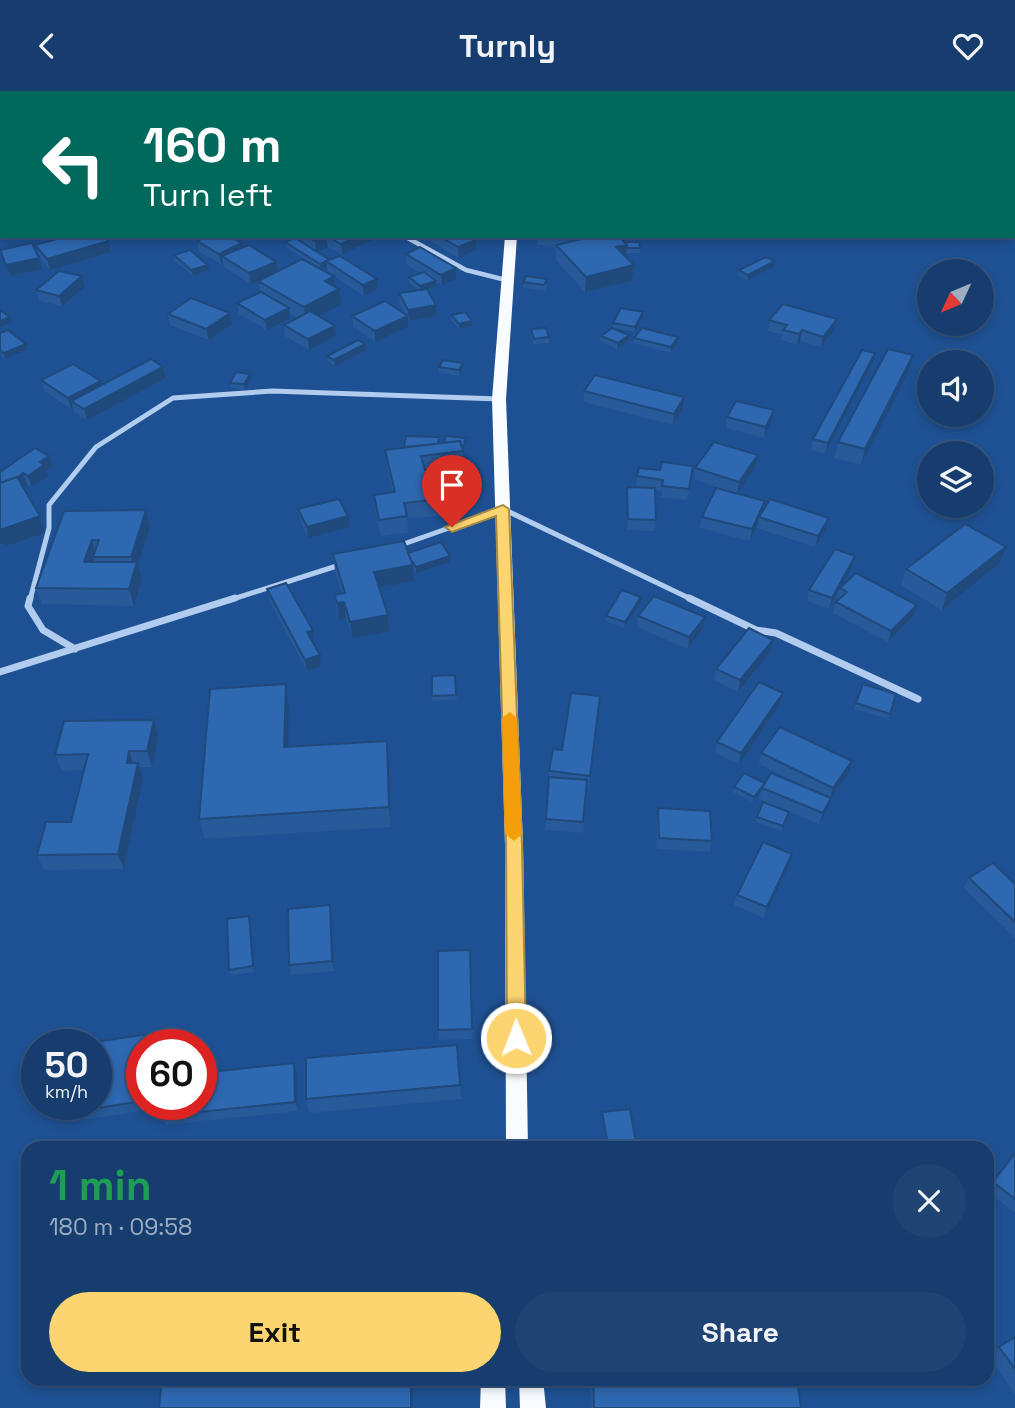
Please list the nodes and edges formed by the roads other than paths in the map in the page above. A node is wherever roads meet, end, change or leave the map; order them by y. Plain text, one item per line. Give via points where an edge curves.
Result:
1 (408, 238) edge
2 (511, 238) edge
3 (506, 280) junction
4 (499, 399) junction
5 (503, 509) junction
6 (387, 549) edge
7 (349, 563) edge
8 (75, 649) junction
9 (0, 672) edge
10 (918, 699) dead end
11 (517, 1141) edge
12 (493, 1386) edge
13 (531, 1386) edge
14 (493, 1408) edge
15 (533, 1408) edge

1 - 3 street via 465,269
2 - 3 main road
3 - 4 main road
4 - 5 main road
4 - 8 street via 272,391 173,398 96,447 49,505 49,529 28,606 43,630
5 - 6 street
5 - 10 street via 756,630 776,633
5 - 11 main road via 514,845
7 - 8 street
8 - 9 street
12 - 14 main road
13 - 15 main road

